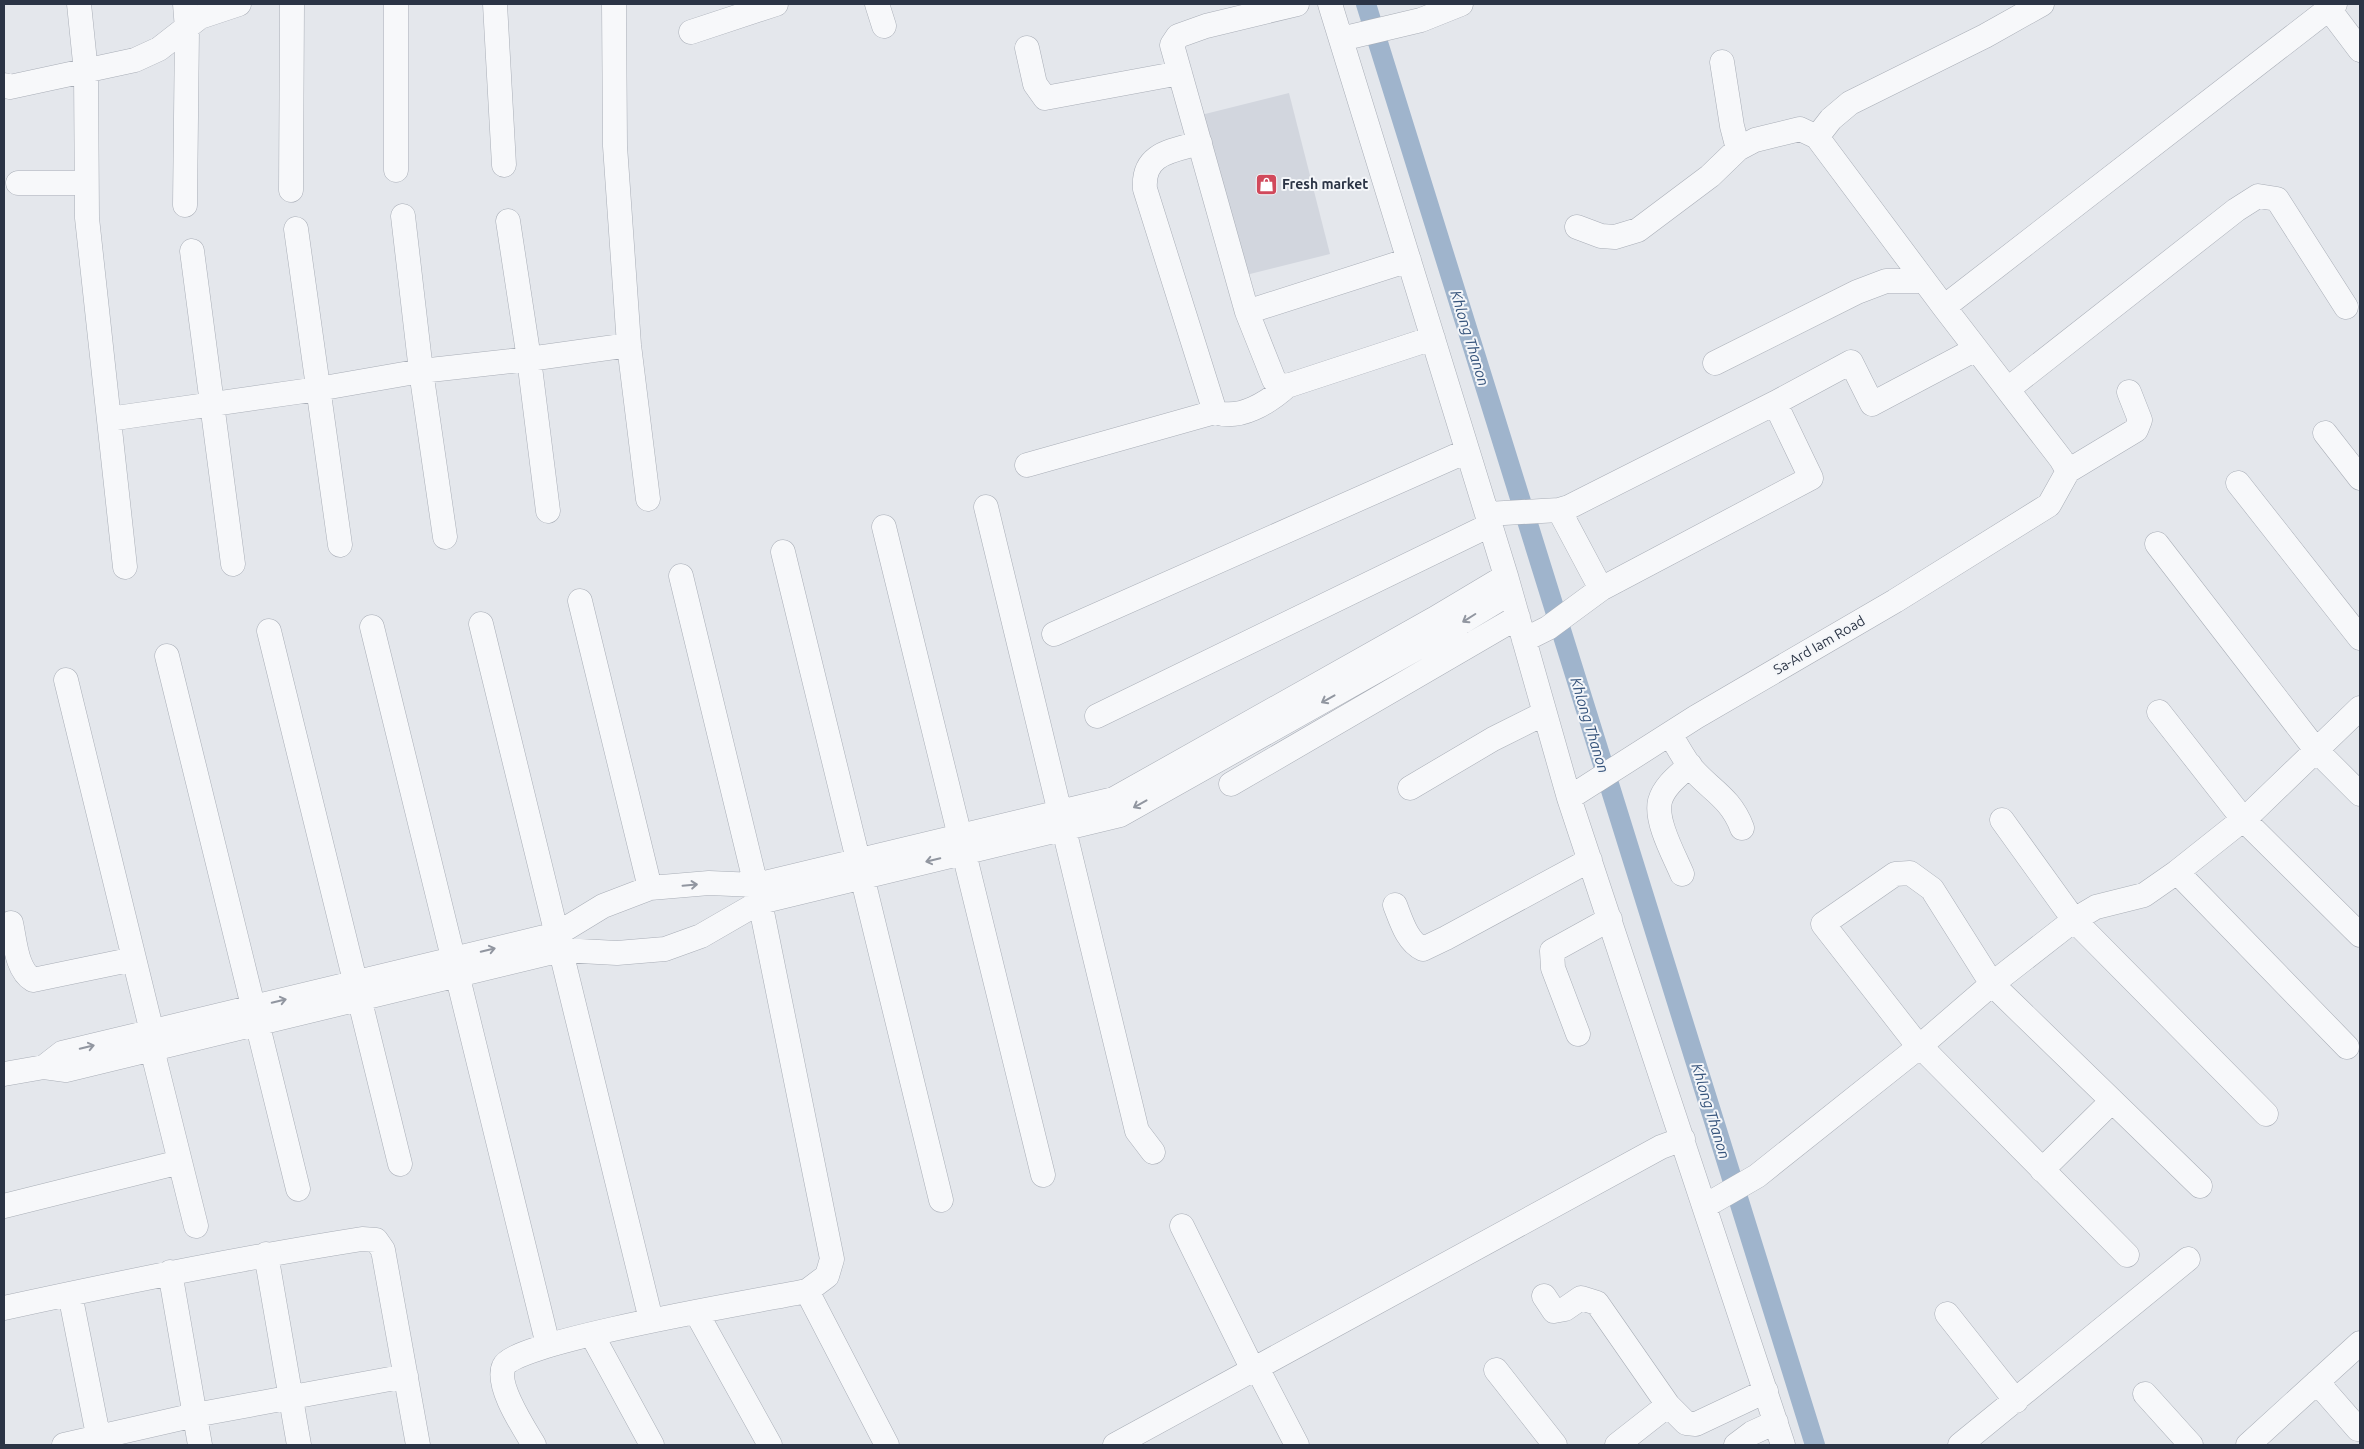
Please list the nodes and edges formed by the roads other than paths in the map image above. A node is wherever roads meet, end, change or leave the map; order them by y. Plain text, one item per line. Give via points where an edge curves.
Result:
1 (79, 4) edge
2 (185, 4) edge
3 (239, 4) edge
4 (292, 4) edge
5 (396, 4) edge
6 (495, 4) edge
7 (614, 4) edge
8 (776, 4) edge
9 (877, 4) edge
10 (1297, 4) edge
11 (1330, 4) edge
12 (1461, 4) edge
13 (2042, 4) edge
14 (2332, 6) edge
15 (884, 26) dead end
16 (187, 29) junction
17 (691, 32) dead end
18 (1349, 37) junction
19 (1026, 48) dead end
20 (2360, 50) edge
21 (1722, 62) dead end
22 (86, 72) junction
23 (1180, 73) junction
24 (4, 85) edge
25 (1818, 137) junction
26 (1200, 144) junction
27 (1738, 149) junction
28 (504, 165) dead end
29 (396, 170) dead end
30 (18, 183) dead end
31 (86, 183) junction
32 (291, 190) dead end
33 (185, 205) dead end
34 (403, 216) dead end
35 (508, 221) dead end
36 (1577, 227) dead end
37 (296, 229) dead end
38 (192, 251) dead end
39 (1409, 260) junction
40 (1924, 281) junction
41 (1944, 307) junction
42 (2346, 307) dead end
43 (1247, 312) junction
44 (1433, 338) junction
45 (629, 345) junction
46 (1976, 349) junction
47 (529, 359) junction
48 (1715, 363) dead end
49 (421, 371) junction
50 (1287, 386) junction
51 (318, 389) junction
52 (2008, 390) junction
53 (2128, 392) dead end
54 (1775, 403) junction
55 (212, 404) junction
56 (1215, 412) junction
57 (109, 419) junction
58 (2324, 433) dead end
59 (1467, 451) junction
60 (1027, 464) dead end
61 (2360, 478) edge
62 (2065, 479) junction
63 (2238, 483) dead end
64 (648, 499) dead end
65 (986, 507) dead end
66 (548, 510) dead end
67 (1552, 511) junction
68 (1495, 517) junction
69 (884, 527) dead end
70 (445, 537) dead end
71 (2157, 544) dead end
72 (340, 545) dead end
73 (782, 552) dead end
74 (233, 564) dead end
75 (125, 567) dead end
76 (681, 576) dead end
77 (1508, 584) junction
78 (1601, 589) junction
79 (580, 601) dead end
80 (1518, 617) junction
81 (481, 624) dead end
82 (372, 627) dead end
83 (269, 631) dead end
84 (1054, 634) dead end
85 (2360, 638) edge
86 (1524, 640) junction
87 (168, 656) dead end
88 (66, 680) dead end
89 (2360, 708) edge
90 (2159, 712) dead end
91 (1545, 714) junction
92 (1097, 716) dead end
93 (1661, 740) junction
94 (2316, 750) junction
95 (1690, 765) junction
96 (1231, 784) dead end
97 (1410, 788) dead end
98 (1579, 792) junction
99 (2360, 794) edge
100 (2243, 819) junction
101 (1062, 820) junction
102 (2002, 820) dead end
103 (1742, 828) dead end
104 (962, 844) junction
105 (1590, 860) junction
106 (860, 869) junction
107 (2177, 872) junction
108 (1682, 874) dead end
109 (650, 888) junction
110 (758, 894) junction
111 (1395, 905) dead end
112 (1610, 919) junction
113 (2074, 920) junction
114 (11, 922) dead end
115 (2360, 935) edge
116 (559, 942) junction
117 (134, 959) junction
118 (456, 967) junction
119 (1992, 984) junction
120 (357, 991) junction
121 (255, 1015) junction
122 (1578, 1034) dead end
123 (152, 1040) junction
124 (2347, 1047) dead end
125 (1919, 1048) junction
126 (4, 1074) edge
127 (2112, 1101) junction
128 (2266, 1114) dead end
129 (1682, 1139) junction
130 (1153, 1152) dead end
131 (180, 1162) junction
132 (400, 1164) dead end
133 (2042, 1170) junction
134 (1043, 1175) dead end
135 (2200, 1186) dead end
136 (298, 1189) dead end
137 (941, 1200) dead end
138 (1712, 1202) junction
139 (4, 1206) edge
140 (196, 1226) dead end
141 (1182, 1226) dead end
142 (266, 1254) junction
143 (2127, 1255) dead end
144 (2188, 1259) dead end
145 (170, 1272) junction
146 (807, 1291) junction
147 (70, 1294) junction
148 (1544, 1296) dead end
149 (4, 1308) edge
150 (696, 1312) junction
151 (1947, 1314) dead end
152 (651, 1320) junction
153 (592, 1335) junction
154 (2360, 1343) edge
155 (548, 1345) junction
156 (1255, 1369) junction
157 (1496, 1370) dead end
158 (406, 1376) junction
159 (2317, 1382) junction
160 (1766, 1391) junction
161 (2145, 1394) dead end
162 (290, 1399) junction
163 (2016, 1401) junction
164 (1668, 1405) junction
165 (194, 1415) junction
166 (1776, 1422) junction
167 (2358, 1429) dead end
168 (100, 1442) edge
169 (64, 1445) edge
170 (200, 1445) edge
171 (299, 1445) edge
172 (418, 1445) edge
173 (534, 1445) edge
174 (652, 1445) edge
175 (770, 1445) edge
176 (887, 1445) edge
177 (1115, 1445) edge
178 (1297, 1445) edge
179 (1555, 1445) edge
180 (1617, 1445) edge
181 (1736, 1445) edge
182 (1783, 1445) edge
183 (1960, 1445) edge
184 (2191, 1445) edge
185 (2248, 1445) edge

1 - 22 street
2 - 16 street
3 - 16 street via 200,17
4 - 32 street
5 - 29 street
6 - 28 street
7 - 45 street via 615,146
8 - 17 street
9 - 15 street
10 - 23 street via 1178,36 1172,45
11 - 18 street
12 - 18 street via 1421,20
13 - 25 street via 1850,103 1831,119
14 - 20 street
14 - 41 street
16 - 22 street via 159,49 135,60
16 - 33 street
18 - 39 street
19 - 23 street via 1034,84 1045,98
21 - 27 street
22 - 24 street via 10,87
22 - 31 street
23 - 26 street
25 - 27 street via 1800,128 1755,140
25 - 40 street
26 - 43 street
26 - 56 street via 1164,154 1152,162 1144,176 1145,189
27 - 36 street via 1710,176 1638,230 1615,238
30 - 31 street
31 - 57 street
34 - 49 street
35 - 47 street
37 - 51 street
38 - 55 street
39 - 43 street
39 - 44 street
40 - 41 street
40 - 48 street via 1886,281 1857,292
41 - 46 street
42 - 52 street via 2277,199 2258,196
43 - 50 street via 1274,380
44 - 50 street
44 - 59 street
45 - 47 street
45 - 64 street
46 - 52 street
46 - 54 street via 1872,404 1851,362
47 - 49 street
47 - 66 street
49 - 51 street
49 - 70 street
50 - 56 street via 1270,401 1238,414 1225,416
51 - 55 street
51 - 72 street
52 - 62 street
53 - 62 street via 2140,420 2136,430
54 - 67 street via 1569,507
54 - 78 street via 1810,478
55 - 57 street
55 - 74 street
56 - 60 street
57 - 75 street
58 - 61 street
59 - 68 street
59 - 84 street
62 - 93 street, Sa-Ard Iam Road via 2049,506
63 - 85 street
65 - 101 street
67 - 68 street
67 - 78 street
68 - 77 street
68 - 92 street
69 - 104 street
71 - 94 street
73 - 106 street
76 - 110 street
77 - 80 street
77 - 101 street via 1434,619 1163,781
78 - 86 street via 1548,628
79 - 109 street
80 - 86 street
80 - 96 street
81 - 116 street
82 - 118 street
83 - 120 street
86 - 91 street
87 - 121 street
88 - 117 street
89 - 94 street
90 - 100 street
91 - 97 street via 1493,739
91 - 98 street
93 - 95 street
93 - 98 street, Sa-Ard Iam Road
94 - 99 street
94 - 100 street
95 - 103 street via 1728,801
95 - 108 street via 1670,784 1660,801 1660,819
98 - 105 street
100 - 107 street
100 - 115 street
101 - 104 street
101 - 130 street via 1137,1131
102 - 113 street
104 - 106 street
104 - 134 street
105 - 111 street via 1423,948 1407,933
105 - 112 street
106 - 110 street
106 - 137 street
107 - 113 street via 2144,895 2096,907
107 - 124 street
109 -> 110 street via 709,883
109 - 116 street via 602,906
110 - 116 street via 701,936 665,949 617,953
110 - 146 street via 832,1259 827,1276
112 - 122 street via 1552,950 1553,968
112 - 129 street
113 - 119 street
113 - 128 street
114 - 117 street via 20,964 33,980
116 - 118 street
116 - 152 street
117 - 123 street
118 - 120 street
118 - 155 street
119 - 125 street
119 - 125 street via 1932,890 1910,873 1895,874 1823,924
119 - 127 street
120 - 121 street
120 - 132 street
121 - 123 street
121 - 136 street
123 - 126 street via 62,1054 44,1067
123 - 131 street
125 - 133 street
125 - 138 street via 1757,1176
127 - 133 street
127 - 135 street
129 - 138 street
129 - 156 street via 1661,1147
131 - 139 street
131 - 140 street
133 - 143 street
138 - 160 street
141 - 156 street
142 - 145 street
142 - 158 street via 362,1239 376,1240 383,1250
142 - 162 street
144 - 163 street
145 - 147 street
145 - 165 street
146 - 150 street
146 - 176 street
147 - 149 street
147 - 168 street
148 - 164 street via 1554,1311 1565,1309 1581,1298 1597,1303
150 - 152 street
150 - 175 street
151 - 163 street
152 - 153 street
153 - 155 street
153 - 174 street
154 - 159 street
155 - 173 street via 509,1359 502,1376 505,1391
156 - 177 street
156 - 178 street
157 - 179 street
158 - 162 street
158 - 172 street
159 - 167 street
159 - 185 street
160 - 164 street via 1694,1425 1686,1423
160 - 166 street
161 - 184 street
162 - 165 street
162 - 171 street
163 - 183 street
164 - 180 street
165 - 168 street
165 - 170 street
166 - 181 street
166 - 182 street
168 - 169 street

